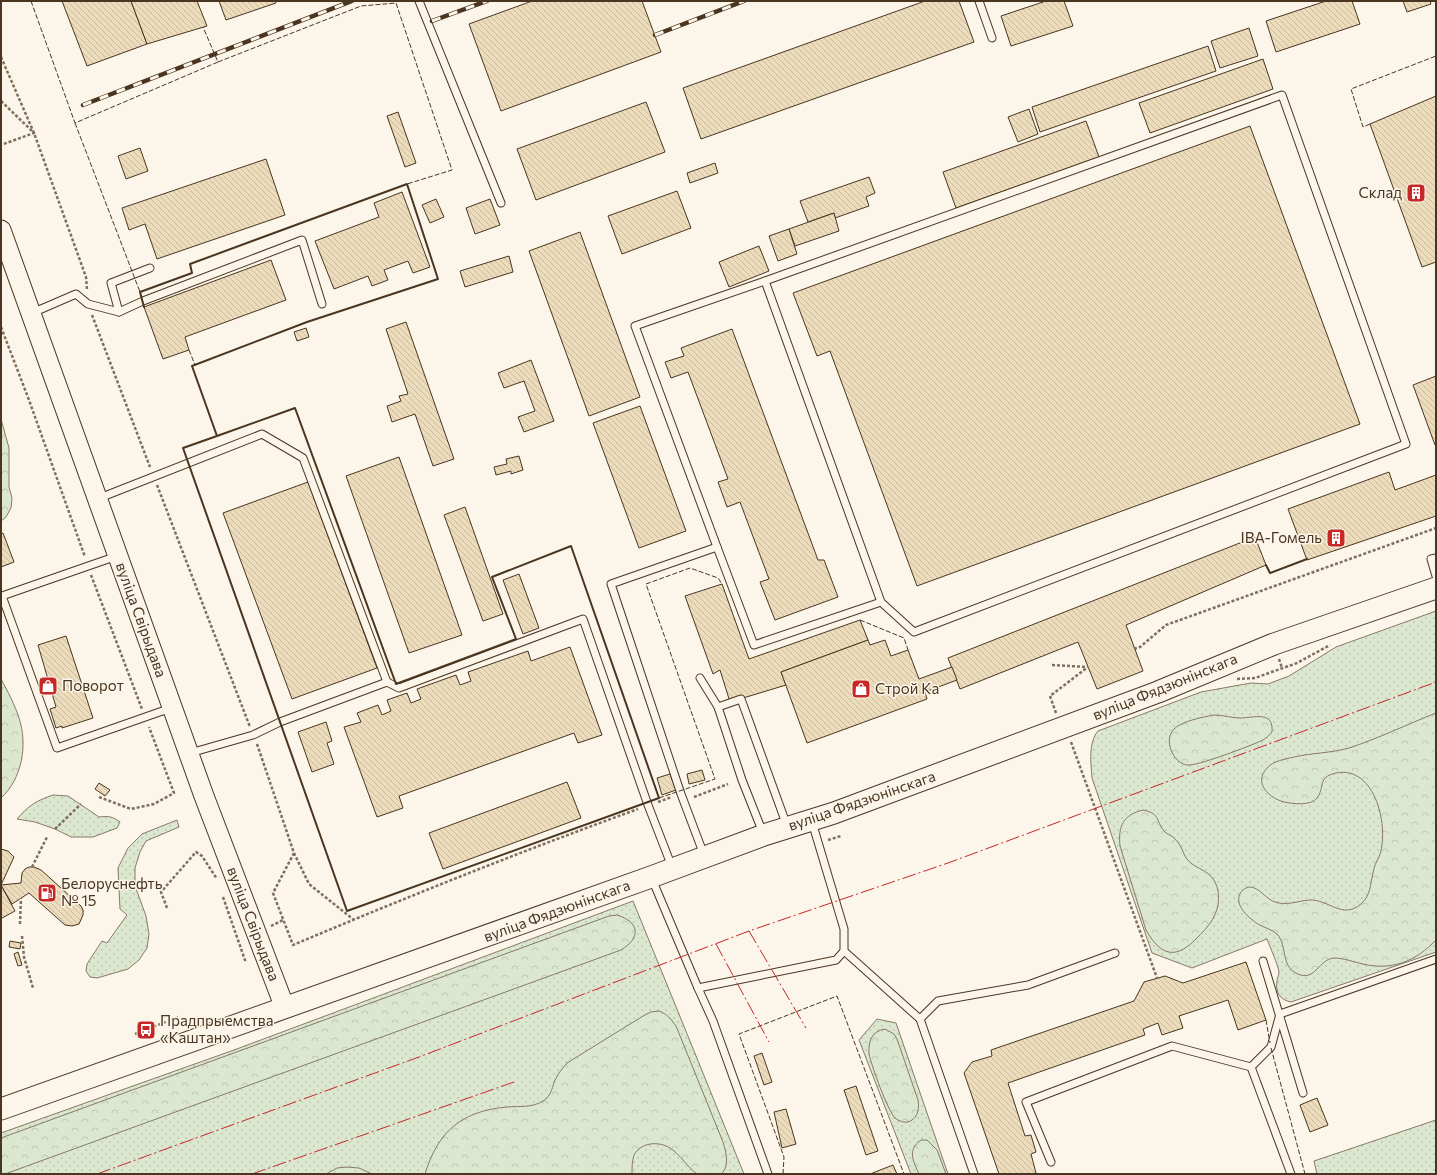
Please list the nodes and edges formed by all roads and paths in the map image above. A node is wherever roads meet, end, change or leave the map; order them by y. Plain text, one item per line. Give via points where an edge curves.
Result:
1 (419, 1) edge
2 (979, 1) edge
3 (992, 38) dead end
4 (1, 57) edge
5 (1, 101) edge
6 (34, 133) junction
7 (1, 145) edge
8 (501, 203) dead end
9 (1, 230) edge
10 (150, 268) dead end
11 (765, 281) junction
12 (88, 304) junction
13 (322, 304) dead end
14 (119, 312) junction
15 (30, 314) junction
16 (154, 477) junction
17 (97, 499) junction
18 (1436, 528) edge
19 (717, 546) junction
20 (118, 556) junction
21 (1436, 558) edge
22 (1436, 576) edge
23 (1436, 588) edge
24 (881, 602) junction
25 (1134, 649) dead end
26 (1297, 663) dead end
27 (1052, 665) dead end
28 (700, 678) dead end
29 (1255, 678) dead end
30 (387, 682) junction
31 (1050, 696) dead end
32 (173, 707) junction
33 (718, 707) junction
34 (253, 734) junction
35 (1069, 736) dead end
36 (189, 753) junction
37 (728, 784) dead end
38 (174, 793) dead end
39 (681, 794) junction
40 (100, 797) dead end
41 (81, 804) dead end
42 (648, 805) junction
43 (811, 820) junction
44 (788, 827) junction
45 (55, 829) dead end
46 (764, 835) junction
47 (841, 836) dead end
48 (47, 837) dead end
49 (820, 843) junction
50 (294, 853) junction
51 (705, 857) junction
52 (32, 867) dead end
53 (673, 869) junction
54 (651, 877) junction
55 (219, 886) dead end
56 (222, 893) dead end
57 (21, 898) dead end
58 (167, 908) dead end
59 (354, 920) junction
60 (20, 924) dead end
61 (22, 936) dead end
62 (844, 951) junction
63 (1116, 953) dead end
64 (1436, 959) edge
65 (1263, 961) dead end
66 (246, 963) dead end
67 (1157, 978) dead end
68 (33, 988) dead end
69 (698, 988) junction
70 (285, 1008) junction
71 (1280, 1014) junction
72 (178, 1017) dead end
73 (920, 1019) junction
74 (135, 1034) dead end
75 (1251, 1067) junction
76 (1303, 1092) dead end
77 (1, 1109) edge
78 (1051, 1162) dead end
79 (768, 1174) edge
80 (974, 1174) edge
81 (1291, 1174) edge

1 - 8 lane
2 - 3 lane
4 - 6 path
5 - 6 path
6 - 7 path
6 - 12 path via 86,277
9 - 15 main road, вуліца Свірыдава
10 - 14 lane via 111,283
11 - 19 lane via 635,326
11 - 24 lane
11 - 24 lane via 1282,95 1406,444 914,632
12 - 14 lane
12 - 15 lane via 76,294
12 - 16 path
13 - 14 lane via 302,240
15 - 17 main road, вуліца Свірыдава
16 - 17 lane
16 - 30 lane via 262,434 303,458
16 - 34 path
17 - 20 main road, вуліца Свірыдава
18 - 25 path via 1166,625
19 - 24 lane via 754,645
19 - 39 lane via 611,584
20 - 32 main road, вуліца Свірыдава
20 - 32 lane via 2,596 57,748
21 - 22 lane via 1431,559
23 - 43 main road, вуліца Фядзюнінскага via 1274,644 1158,692
26 - 29 path
27 - 31 path via 1088,667
28 - 33 lane
30 - 34 lane
30 - 42 lane via 399,688 583,619
32 - 36 main road, вуліца Свірыдава
33 - 44 lane via 741,699
33 - 46 lane via 742,780
34 - 36 lane
34 - 50 path
35 - 67 path
36 - 70 main road, вуліца Свірыдава
37 - 39 path via 692,798
38 - 40 path via 154,804 131,809
39 - 42 path
39 - 51 lane
41 - 45 path
42 - 53 lane
42 - 59 path
43 - 44 main road, вуліца Фядзюнінскага
43 - 49 lane
44 - 46 main road, вуліца Фядзюнінскага
46 - 51 main road, вуліца Фядзюнінскага
47 - 49 path
48 - 52 path
49 - 62 lane via 844,929
50 - 59 path via 309,884
50 - 59 path via 273,893 293,946
51 - 53 main road, вуліца Фядзюнінскага
53 - 54 main road, вуліца Фядзюнінскага
54 - 69 lane
54 - 70 main road, вуліца Фядзюнінскага
55 - 58 path via 202,856 196,852 161,892
56 - 66 path
57 - 60 path
61 - 68 path via 24,958
62 - 69 lane via 836,960
62 - 73 lane
63 - 73 lane via 1028,985 938,1001
64 - 71 lane
65 - 71 lane
69 - 79 lane via 713,1021
70 - 77 main road, вуліца Фядзюнінскага
71 - 75 lane via 1270,1047
71 - 76 lane
72 - 74 path
73 - 80 lane
75 - 78 lane via 1172,1046 1026,1102
75 - 81 lane

